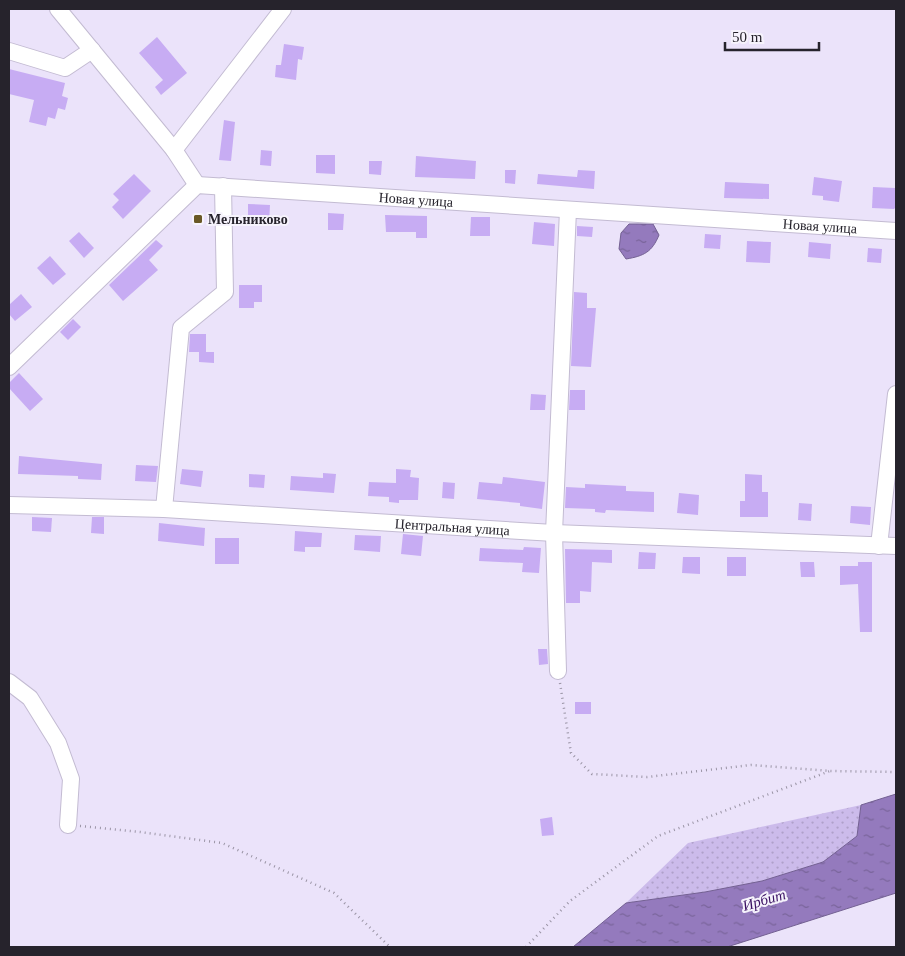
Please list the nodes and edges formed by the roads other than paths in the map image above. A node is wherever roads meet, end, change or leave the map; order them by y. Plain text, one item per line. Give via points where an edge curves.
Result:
1 (58, 9) edge
2 (283, 9) edge
3 (92, 50) junction
4 (9, 51) edge
5 (174, 150) junction
6 (197, 185) junction
7 (223, 186) junction
8 (568, 210) junction
9 (896, 231) edge
10 (9, 367) edge
11 (896, 394) edge
12 (9, 505) edge
13 (164, 509) junction
14 (554, 533) junction
15 (879, 546) junction
16 (896, 546) edge
17 (558, 671) road end
18 (9, 682) edge
19 (68, 826) road end

1 - 3 street
2 - 5 street
3 - 4 street via 65,68
3 - 5 street
5 - 6 street
6 - 7 street, Новая улица
6 - 10 street
7 - 8 street, Новая улица
7 - 13 street via 225,292 181,328
8 - 9 street, Новая улица
8 - 14 street
11 - 15 street
12 - 13 street, Центральная улица
13 - 14 street, Центральная улица
14 - 15 street, Центральная улица
14 - 17 street
15 - 16 street, Центральная улица
18 - 19 street via 30,698 58,743 71,779

